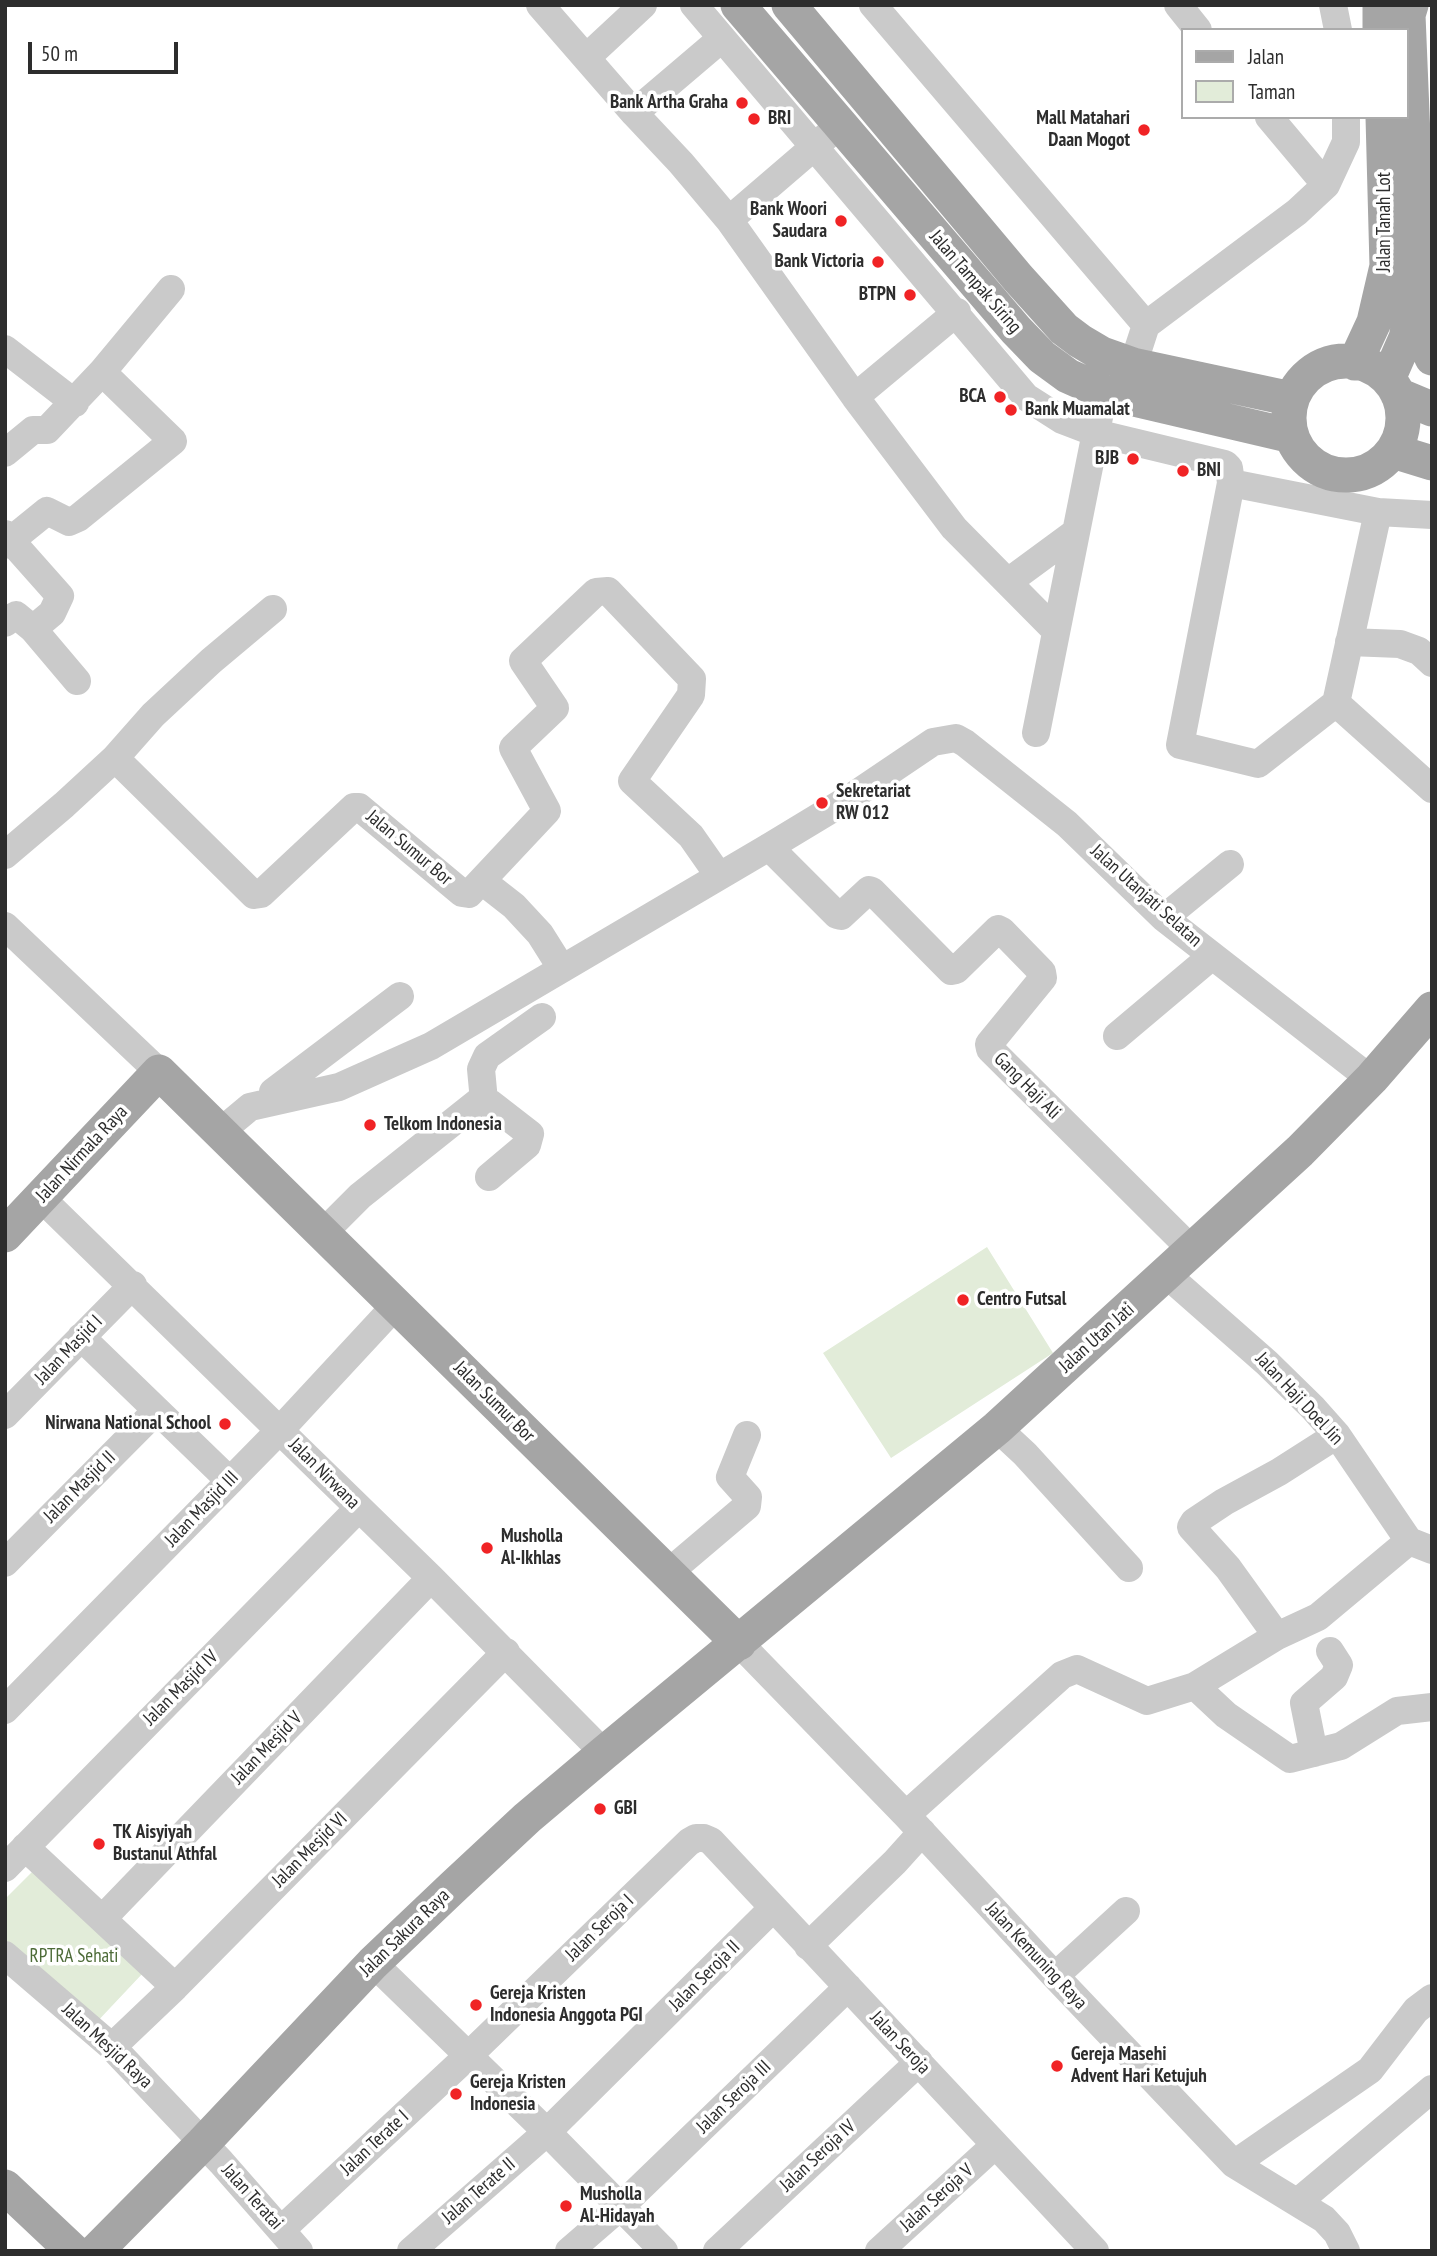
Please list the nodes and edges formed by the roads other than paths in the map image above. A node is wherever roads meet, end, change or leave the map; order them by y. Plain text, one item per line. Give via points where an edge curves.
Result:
1 (540, 5) edge
2 (643, 5) edge
3 (694, 5) edge
4 (738, 5) edge
5 (789, 5) edge
6 (873, 5) edge
7 (1178, 5) edge
8 (1334, 5) edge
9 (1380, 5) edge
10 (1411, 5) edge
11 (1196, 28) edge
12 (1338, 28) edge
13 (1380, 28) edge
14 (721, 39) junction
15 (586, 58) junction
16 (634, 114) junction
17 (1271, 119) edge
18 (1346, 119) edge
19 (1383, 119) edge
20 (841, 124) junction
21 (815, 147) junction
22 (1325, 185) junction
23 (1424, 193) edge
24 (729, 220) junction
25 (171, 289) dead end
26 (957, 312) junction
27 (1413, 315) junction
28 (1146, 325) junction
29 (5, 349) edge
30 (1432, 358) edge
31 (1355, 363) junction
32 (1133, 365) junction
33 (102, 372) junction
34 (1393, 387) junction
35 (1104, 393) junction
36 (855, 397) junction
37 (1292, 399) junction
38 (75, 403) junction
39 (1432, 409) edge
40 (1096, 433) junction
41 (1292, 436) junction
42 (1393, 451) junction
43 (5, 453) edge
44 (1432, 463) edge
45 (1231, 483) junction
46 (1378, 512) junction
47 (1432, 515) edge
48 (1076, 532) junction
49 (7, 540) edge
50 (1007, 582) junction
51 (273, 609) dead end
52 (5, 623) edge
53 (33, 629) junction
54 (1056, 631) junction
55 (1349, 642) junction
56 (1432, 663) edge
57 (78, 681) dead end
58 (1336, 703) junction
59 (1036, 733) dead end
60 (115, 758) junction
61 (1432, 789) edge
62 (769, 847) junction
63 (8, 852) edge
64 (1230, 864) dead end
65 (719, 876) junction
66 (482, 881) junction
67 (1164, 918) junction
68 (5, 926) edge
69 (1212, 956) junction
70 (562, 969) junction
71 (400, 996) dead end
72 (1432, 1009) edge
73 (542, 1017) dead end
74 (1117, 1036) dead end
75 (159, 1072) junction
76 (1372, 1077) junction
77 (484, 1101) junction
78 (244, 1115) junction
79 (489, 1177) dead end
80 (41, 1198) junction
81 (341, 1214) junction
82 (5, 1235) edge
83 (1193, 1251) junction
84 (1167, 1275) junction
85 (133, 1285) junction
86 (396, 1305) junction
87 (81, 1337) junction
88 (156, 1411) junction
89 (5, 1415) edge
90 (997, 1428) junction
91 (280, 1430) junction
92 (747, 1435) dead end
93 (1337, 1435) junction
94 (230, 1481) junction
95 (358, 1509) junction
96 (1420, 1546) edge
97 (5, 1563) edge
98 (680, 1563) junction
99 (1129, 1568) dead end
100 (431, 1578) junction
101 (705, 1610) junction
102 (759, 1626) junction
103 (1277, 1636) junction
104 (1330, 1651) dead end
105 (506, 1652) junction
106 (706, 1670) junction
107 (1195, 1686) junction
108 (1432, 1707) edge
109 (5, 1710) edge
110 (604, 1753) junction
111 (1314, 1753) junction
112 (918, 1816) junction
113 (704, 1838) joint
114 (25, 1847) junction
115 (5, 1868) edge
116 (773, 1908) junction
117 (1126, 1911) dead end
118 (103, 1918) junction
119 (808, 1946) junction
120 (5, 1955) edge
121 (373, 1963) junction
122 (1055, 1976) junction
123 (175, 1987) junction
124 (848, 1987) junction
125 (1432, 1998) edge
126 (112, 2047) junction
127 (469, 2055) junction
128 (919, 2062) junction
129 (1432, 2089) edge
130 (547, 2132) junction
131 (203, 2143) junction
132 (994, 2146) junction
133 (1234, 2164) junction
134 (5, 2187) edge
135 (1299, 2202) junction
136 (620, 2207) junction
137 (290, 2240) edge
138 (73, 2251) edge
139 (96, 2251) edge
140 (411, 2251) edge
141 (569, 2251) edge
142 (664, 2251) edge
143 (717, 2251) edge
144 (879, 2251) edge
145 (1095, 2251) edge
146 (1346, 2251) edge

1 - 15 street
2 - 15 street
3 - 14 street
4 - 20 main road, Jalan Tampak Siring
5 - 32 main road, Jalan Tampak Siring via 1064,329 1090,348
6 - 28 street
7 - 11 street
8 - 12 street
9 - 13 main road
10 - 23 main road, Jalan Tanah Lot via 1408,15
14 - 16 street
14 - 21 street
15 - 16 street
16 - 24 street
17 - 22 street
18 - 22 street via 1346,142
19 - 31 main road, Jalan Tanah Lot via 1387,266 1374,322
20 - 21 street
20 - 35 main road, Jalan Tampak Siring via 1029,344 1068,376
21 - 24 street
21 - 26 street
22 - 28 street via 1297,212
23 - 27 main road, Jalan Tanah Lot
24 - 36 street
25 - 33 street
26 - 36 street
26 - 40 street via 1026,397 1062,420
27 - 30 main road
27 - 34 main road, Jalan Tanah Lot
28 - 32 street
29 - 38 street
31 - 34 main road via 1370,366
31 - 37 main road via 1343,361 1312,373
32 - 37 main road, Jalan Tampak Siring
33 - 38 street
33 - 49 street via 173,441 78,518 69,522 47,511
34 - 39 main road
34 - 42 main road via 1403,414
35 - 40 street
35 - 41 main road, Jalan Tampak Siring
36 - 50 street via 954,528
37 - 41 main road
38 - 43 street via 47,430 33,430
40 - 45 street via 1225,464
40 - 48 street
41 - 42 main road via 1309,462 1338,475 1369,471
42 - 44 main road
45 - 46 street
45 - 58 street via 1180,745 1258,764
46 - 47 street
46 - 55 street
48 - 50 street
48 - 54 street
49 - 53 street via 60,596 52,613
50 - 54 street
51 - 60 street via 153,715
52 - 53 street via 16,615
53 - 57 street
54 - 59 street
55 - 56 street via 1400,645 1419,651
55 - 58 street
58 - 61 street
60 - 63 street
60 - 66 street, Jalan Sumur Bor via 254,895 261,894 354,807 462,893 469,894
62 - 65 street
62 - 67 street, Jalan Utanjati Selatan via 933,742 956,738 1067,824
62 - 83 street, Gang Haji Ali via 837,915 872,891 951,971 998,929 1002,931 1043,978 989,1044 990,1049
64 - 67 street
65 - 66 street, Jalan Sumur Bor via 691,836 632,782 691,695 692,679 608,591 596,592 523,661 555,708 513,748 547,811
65 - 70 street
66 - 70 street via 540,934
67 - 69 street, Jalan Utanjati Selatan
68 - 75 street, Jalan Sumur Bor
69 - 74 street
69 - 76 street, Jalan Utanjati Selatan
70 - 78 street via 432,1046 339,1087
71 - 78 street
72 - 76 main road, Jalan Utan Jati
73 - 77 street via 487,1056 481,1069
75 - 78 main road, Jalan Sumur Bor
75 - 80 main road, Jalan Nirmala Raya
76 - 83 main road, Jalan Utan Jati
77 - 79 street via 530,1134 527,1145
77 - 81 street
78 - 81 main road, Jalan Sumur Bor
80 - 82 main road, Jalan Nirmala Raya
80 - 85 street, Jalan Nirwana
81 - 86 main road, Jalan Sumur Bor
83 - 84 main road, Jalan Utan Jati
84 - 90 main road, Jalan Utan Jati
84 - 93 street, Jalan Haji Doel Jin via 1268,1363
85 - 87 street, Jalan Masjid I
85 - 91 street, Jalan Nirwana
86 - 91 street, Jalan Masjid III
86 - 98 main road, Jalan Sumur Bor
87 - 88 street
87 - 89 street, Jalan Masjid I
88 - 94 street
88 - 97 street, Jalan Masjid II
90 - 99 street
90 - 102 main road, Jalan Utan Jati
91 - 94 street, Jalan Masjid III
91 - 95 street, Jalan Nirwana
92 - 98 street via 730,1477 748,1497 747,1506
93 - 96 street, Jalan Haji Doel Jin
93 - 103 street via 1224,1502 1191,1527 1228,1568
94 - 109 street, Jalan Masjid III
95 - 100 street, Jalan Nirwana
95 - 114 street, Jalan Masjid IV
96 - 103 street via 1318,1617
98 - 101 main road, Jalan Sumur Bor
100 - 105 street, Jalan Nirwana
100 - 118 street, Jalan Mesjid V
101 - 102 main road, Jalan Sumur Bor
101 - 106 main road via 719,1633 719,1646
102 - 106 main road, Jalan Sakura Raya
102 - 112 street, Jalan Kemuning Raya
103 - 107 street
104 - 111 street via 1339,1665 1334,1677 1304,1703
105 - 110 street, Jalan Nirwana
105 - 123 street, Jalan Mesjid VI
106 - 110 main road, Jalan Sakura Raya
107 - 111 street via 1241,1727 1290,1759
107 - 112 street via 1147,1701 1077,1669 1062,1675 972,1756
108 - 111 street via 1397,1711 1340,1746
110 - 121 main road, Jalan Sakura Raya via 518,1826
112 - 119 street via 895,1862
112 - 122 street, Jalan Kemuning Raya
113 - 116 street, Jalan Seroja
113 - 127 street, Jalan Seroja I via 689,1842
114 - 115 street, Jalan Masjid IV
114 - 118 street
116 - 119 street, Jalan Seroja
116 - 130 street, Jalan Seroja II
117 - 122 street
118 - 123 street
119 - 124 street, Jalan Seroja
120 - 126 street, Jalan Mesjid Raya
121 - 127 street
121 - 131 main road, Jalan Sakura Raya
122 - 133 street, Jalan Kemuning Raya
123 - 126 street, Jalan Mesjid VI
124 - 128 street, Jalan Seroja
124 - 136 street, Jalan Seroja III
125 - 133 street via 1416,2010 1370,2070
126 - 131 street, Jalan Mesjid Raya
127 - 130 street
127 - 137 street, Jalan Terate I
128 - 132 street, Jalan Seroja
128 - 143 street, Jalan Seroja IV
129 - 135 street
130 - 136 street
130 - 140 street, Jalan Terate II
131 - 137 street, Jalan Teratai
131 - 139 main road, Jalan Sakura Raya
132 - 144 street, Jalan Seroja V
132 - 145 street, Jalan Seroja
133 - 135 street, Jalan Kemuning Raya
134 - 138 main road
135 - 146 street, Jalan Kemuning Raya via 1324,2219
136 - 141 street, Jalan Seroja III
136 - 142 street

